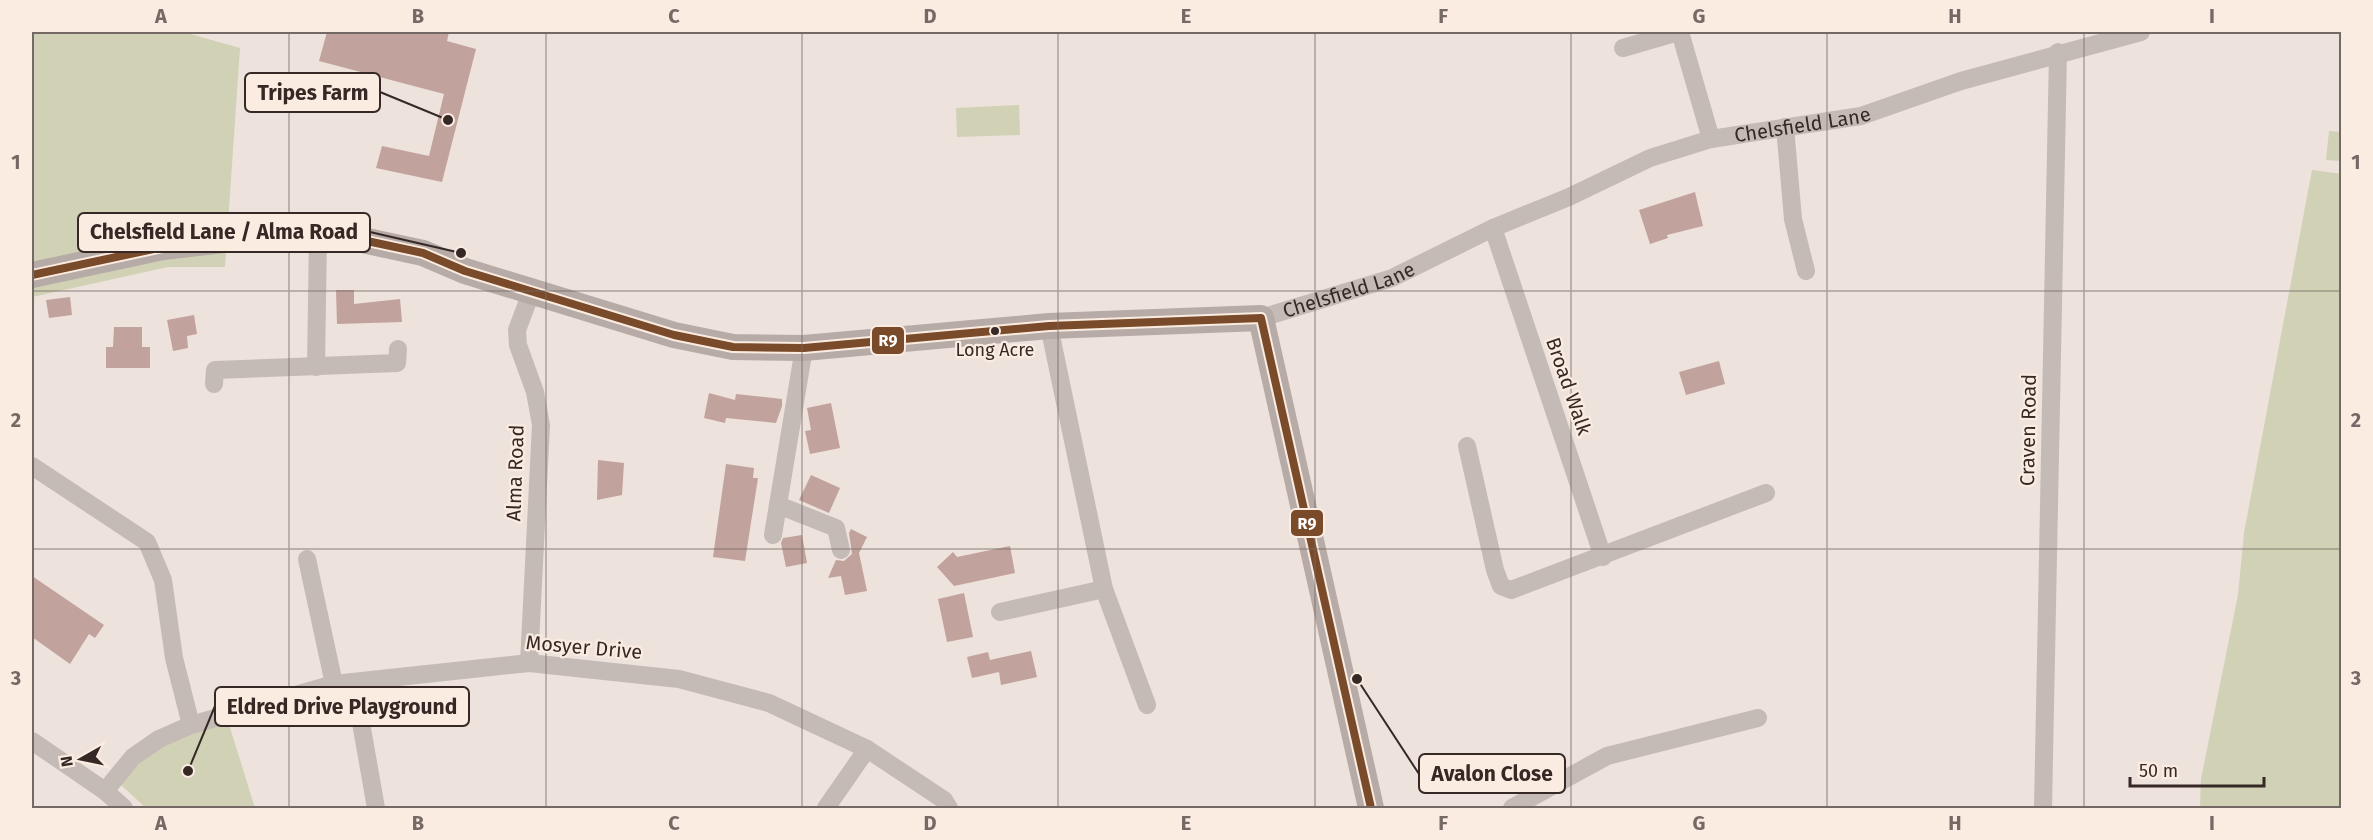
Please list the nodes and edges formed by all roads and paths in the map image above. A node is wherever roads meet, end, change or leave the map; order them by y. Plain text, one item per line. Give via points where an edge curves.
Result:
1 (1679, 32) edge
2 (2141, 32) edge
3 (1623, 48) dead end
4 (2058, 52) junction
5 (1785, 127) junction
6 (1711, 139) junction
7 (1493, 228) junction
8 (318, 235) junction
9 (1806, 271) dead end
10 (32, 275) edge
11 (532, 290) junction
12 (1262, 318) junction
13 (1049, 326) junction
14 (804, 348) junction
15 (398, 349) dead end
16 (316, 367) junction
17 (214, 384) dead end
18 (1467, 446) dead end
19 (32, 465) edge
20 (1766, 493) dead end
21 (778, 505) junction
22 (773, 535) dead end
23 (841, 550) dead end
24 (1603, 557) junction
25 (307, 559) dead end
26 (1104, 589) junction
27 (1000, 612) dead end
28 (529, 663) junction
29 (354, 683) junction
30 (334, 684) junction
31 (1147, 705) dead end
32 (1758, 718) dead end
33 (191, 725) junction
34 (32, 741) edge
35 (867, 749) junction
36 (105, 791) junction
37 (124, 808) edge
38 (376, 808) edge
39 (826, 808) edge
40 (949, 808) edge
41 (1371, 808) edge
42 (1512, 808) edge
43 (2043, 808) edge

1 - 3 street
1 - 6 street
2 - 4 street, Chelsfield Lane
4 - 5 street, Chelsfield Lane via 1861,116
4 - 43 street, Craven Road
5 - 6 street, Chelsfield Lane
5 - 9 street via 1793,219
6 - 7 street, Chelsfield Lane via 1650,158
7 - 12 street, Chelsfield Lane via 1392,278
7 - 24 street, Broad Walk
8 - 10 street, Chelsfield Lane via 162,247
8 - 11 street, Chelsfield Lane via 423,253 465,271
8 - 16 street
11 - 14 street, Chelsfield Lane via 674,335 733,347
11 - 28 street, Alma Road via 517,330 518,345 536,392 541,425
12 - 13 street, Chelsfield Lane
12 - 41 street
13 - 14 street, Chelsfield Lane
13 - 26 street
14 - 21 street
15 - 16 street via 397,363
16 - 17 street via 215,370
18 - 24 street via 1501,586 1511,590
19 - 33 street via 147,542 163,580 174,658
20 - 24 street
21 - 22 street
21 - 23 street via 836,528
25 - 30 street
26 - 27 street
26 - 31 street
28 - 29 street, Mosyer Drive
28 - 35 street, Mosyer Drive via 679,678 769,703
29 - 30 street, Mosyer Drive
29 - 38 street
30 - 33 street, Mosyer Drive
32 - 42 street via 1607,756
33 - 36 street, Mosyer Drive via 159,739 133,757
34 - 36 street
35 - 39 street
35 - 40 street, Mosyer Drive via 944,800
36 - 37 street

